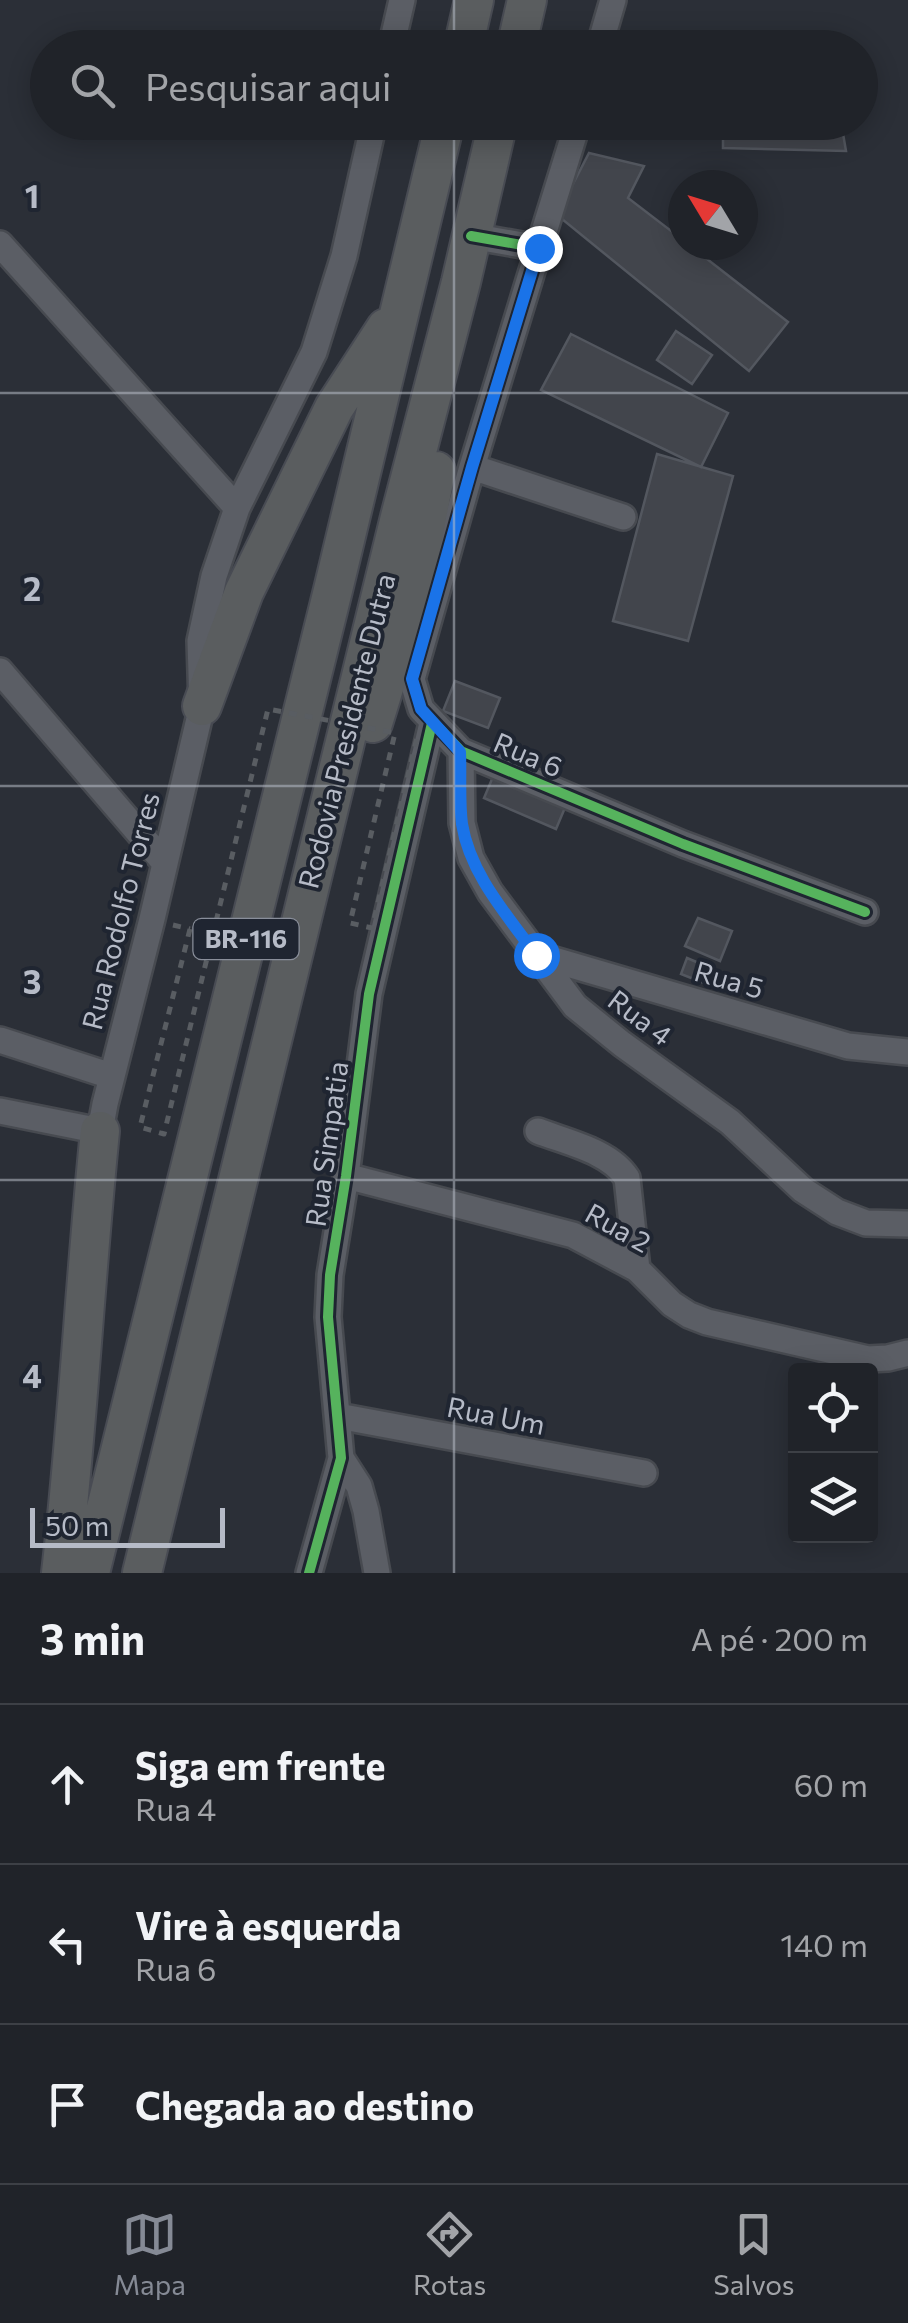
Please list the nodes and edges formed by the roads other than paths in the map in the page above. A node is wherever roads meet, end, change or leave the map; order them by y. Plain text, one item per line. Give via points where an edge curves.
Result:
1 (402, 0) edge
2 (474, 0) edge
3 (527, 0) edge
4 (613, 0) edge
5 (396, 30) edge
6 (467, 30) edge
7 (520, 30) edge
8 (604, 30) edge
9 (370, 140) edge
10 (441, 140) edge
11 (494, 140) edge
12 (572, 140) edge
13 (472, 236) junction
14 (0, 244) edge
15 (539, 248) junction
16 (401, 305) junction
17 (472, 467) junction
18 (237, 508) junction
19 (622, 518) dead end
20 (0, 671) edge
21 (202, 706) junction
22 (424, 730) junction
23 (460, 752) junction
24 (164, 862) junction
25 (865, 912) dead end
26 (536, 955) junction
27 (0, 1040) edge
28 (908, 1052) edge
29 (111, 1076) junction
30 (0, 1111) edge
31 (100, 1131) junction
32 (538, 1131) dead end
33 (346, 1176) junction
34 (908, 1224) edge
35 (637, 1269) junction
36 (908, 1353) edge
37 (338, 1416) junction
38 (340, 1458) junction
39 (644, 1473) dead end
40 (61, 1573) edge
41 (90, 1573) edge
42 (142, 1573) edge
43 (310, 1573) edge
44 (377, 1573) edge

1 - 5 street
2 - 6 highway
3 - 7 highway
4 - 8 street
9 - 18 street, Rua Rodolfo Torres via 314,352
10 - 16 highway, Rodovia Presidente Dutra / BR-116
11 - 13 highway, Rodovia Presidente Dutra / BR-116
12 - 15 street, Rua 6
13 - 15 street
13 - 42 highway, Rodovia Presidente Dutra / BR-116
14 - 18 street
15 - 17 street, Rua 6
16 - 21 highway via 334,408 244,592
16 - 41 highway, Rodovia Presidente Dutra / BR-116
17 - 19 street
17 - 22 street, Rua 6 via 412,679
18 - 21 street, Rua Rodolfo Torres via 200,641
20 - 24 street
21 - 24 street, Rua Rodolfo Torres
22 - 23 street, Rua 6
22 - 33 street, Rua Simpatia via 369,994
23 - 25 street, Rua 6
23 - 26 street, Rua 4 via 462,823 472,858
24 - 29 street, Rua Rodolfo Torres
26 - 28 street, Rua 5 via 848,1046
26 - 34 street, Rua 4 via 575,1006 720,1113 803,1190 866,1223
27 - 29 street
29 - 31 street, Rua Rodolfo Torres
30 - 31 street
31 - 40 highway
32 - 35 street via 624,1172
33 - 35 street, Rua 2 via 561,1230
33 - 37 street, Rua Simpatia via 328,1317
35 - 36 street, Rua 2 via 672,1304 707,1322 868,1359
37 - 38 street, Rua Simpatia
37 - 39 street, Rua Um
38 - 43 street, Rua Simpatia
38 - 44 street via 358,1486

